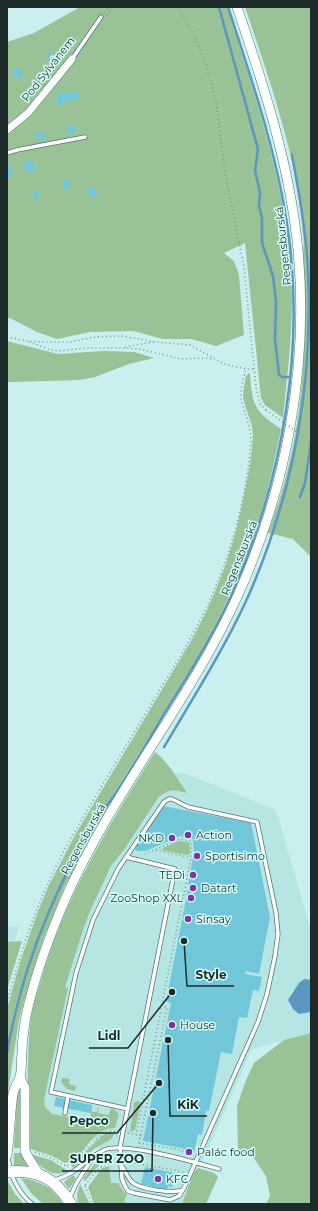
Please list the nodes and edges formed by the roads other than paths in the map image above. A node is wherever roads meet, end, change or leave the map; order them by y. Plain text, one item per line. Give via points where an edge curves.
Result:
1 (237, 7) edge
2 (104, 17) road end
3 (72, 59) joint
4 (7, 130) edge
5 (85, 137) dead end
6 (7, 153) edge
7 (126, 857) junction
8 (20, 1077) junction
9 (68, 1096) junction
10 (128, 1109) junction
11 (65, 1113) dead end
12 (120, 1147) junction
13 (7, 1153) edge
14 (94, 1156) junction
15 (121, 1163) junction
16 (195, 1163) junction
17 (219, 1169) dead end
18 (9, 1172) edge
19 (38, 1173) junction
20 (52, 1181) junction
21 (184, 1188) junction
22 (70, 1202) edge
23 (32, 1204) edge

1 - 8 main road, Regensburská via 271,112 298,249 299,343 287,443 268,517 252,562 228,616 196,676 97,836 57,919 41,963 26,1018
2 - 3 lane, Pod Sylvánem
3 - 4 street, Pod Sylvánem via 28,112
5 - 6 lane
7 - 9 lane via 93,920 76,973 51,1092
7 - 10 lane via 175,869
7 - 16 lane via 164,802 169,799 188,807 254,820 258,824 276,913 278,934 275,956 263,1010
8 - 13 main road, Regensburská via 13,1088
8 - 19 main road, Regensburská via 25,1088 25,1151
9 - 10 lane
9 - 11 lane
10 - 12 lane
12 - 14 lane via 105,1149
12 - 15 lane
12 - 16 lane
13 - 18 lane
14 - 20 lane via 70,1174
14 - 22 lane via 77,1182
15 - 21 lane via 136,1185 171,1193
15 - 21 lane via 122,1179 128,1191 170,1200 179,1196
16 - 17 lane
16 - 21 lane
18 - 19 main road
18 - 23 lane
19 - 20 main road
20 - 22 main road

